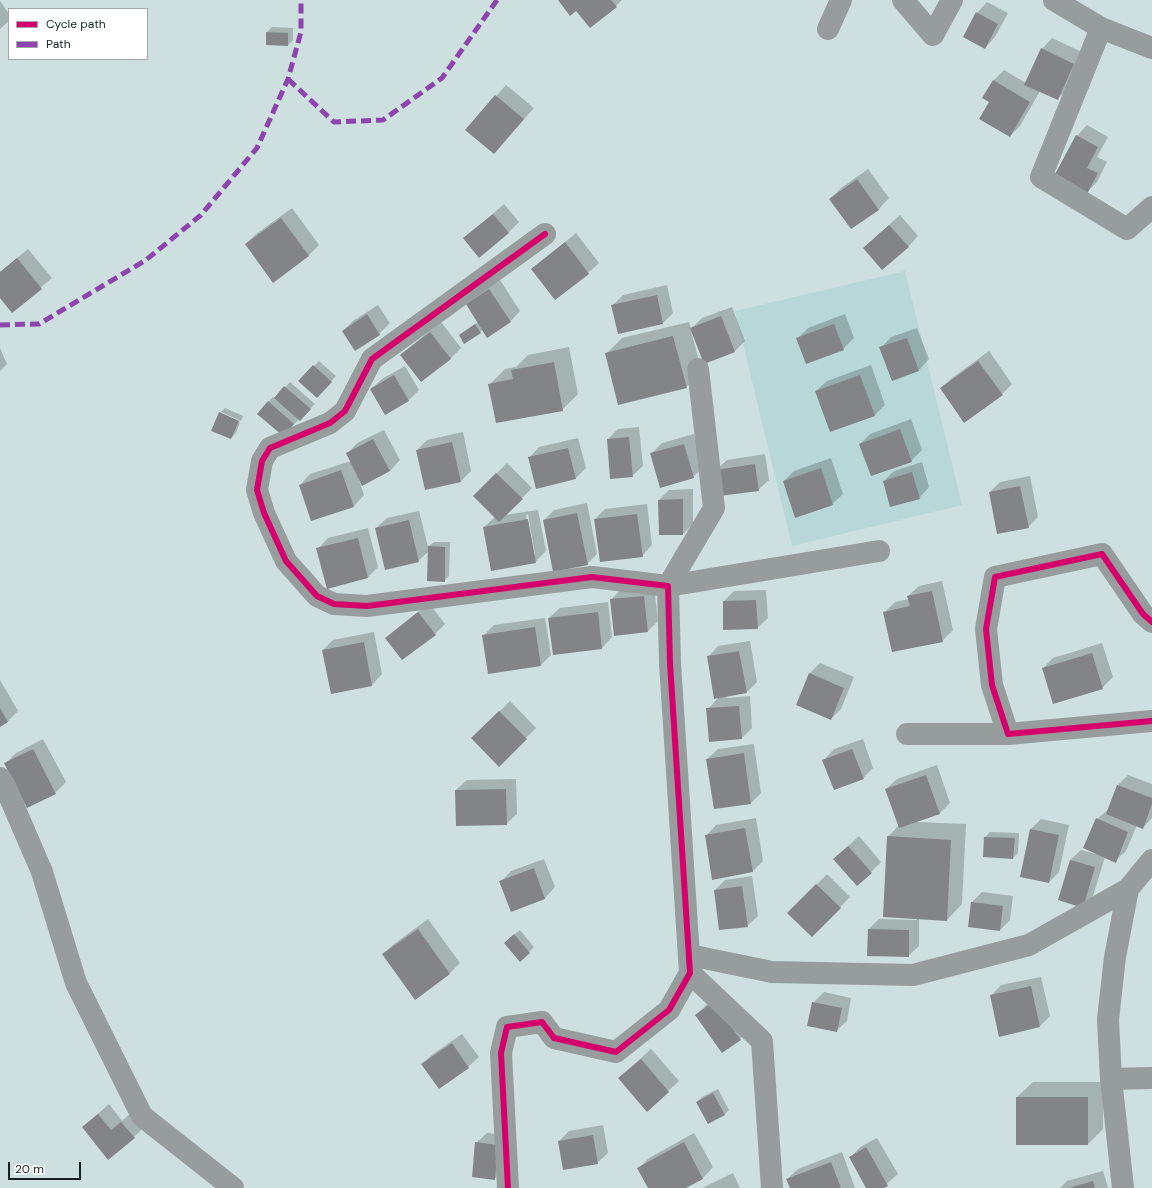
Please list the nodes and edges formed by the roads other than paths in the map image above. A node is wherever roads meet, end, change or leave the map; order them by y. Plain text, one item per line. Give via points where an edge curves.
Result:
1 (841, 0) edge
2 (903, 0) edge
3 (952, 0) edge
4 (1054, 0) edge
5 (1101, 28) junction
6 (828, 29) dead end
7 (1152, 48) edge
8 (1152, 207) edge
9 (545, 234) dead end
10 (698, 369) dead end
11 (880, 551) dead end
12 (668, 586) junction
13 (1152, 622) edge
14 (1152, 721) edge
15 (907, 734) dead end
16 (1008, 734) junction
17 (0, 778) edge
18 (1152, 860) edge
19 (1128, 889) junction
20 (689, 964) junction
21 (1152, 1078) edge
22 (1110, 1079) junction
23 (233, 1188) edge
24 (508, 1188) edge
25 (772, 1188) edge
26 (1123, 1188) edge

1 - 6 street
2 - 3 street via 933,35
4 - 5 street
5 - 7 street
5 - 8 street via 1041,177 1127,229
9 - 12 street via 372,359 345,411 330,423 270,448 262,462 257,490 264,513 286,561 317,596 334,604 367,606 592,578
10 - 12 street via 714,508
11 - 12 street
12 - 20 street via 670,663
13 - 16 street via 1143,614 1102,554 995,577 986,629 992,685
14 - 16 street
15 - 16 street
17 - 23 street via 42,872 76,983 142,1116
18 - 19 street
19 - 20 street via 1029,944 913,975 772,972
19 - 22 street via 1115,957 1108,1019
20 - 24 street via 669,1010 616,1052 554,1038 542,1022 507,1027 501,1053
20 - 25 street via 762,1041
21 - 22 street
22 - 26 street

